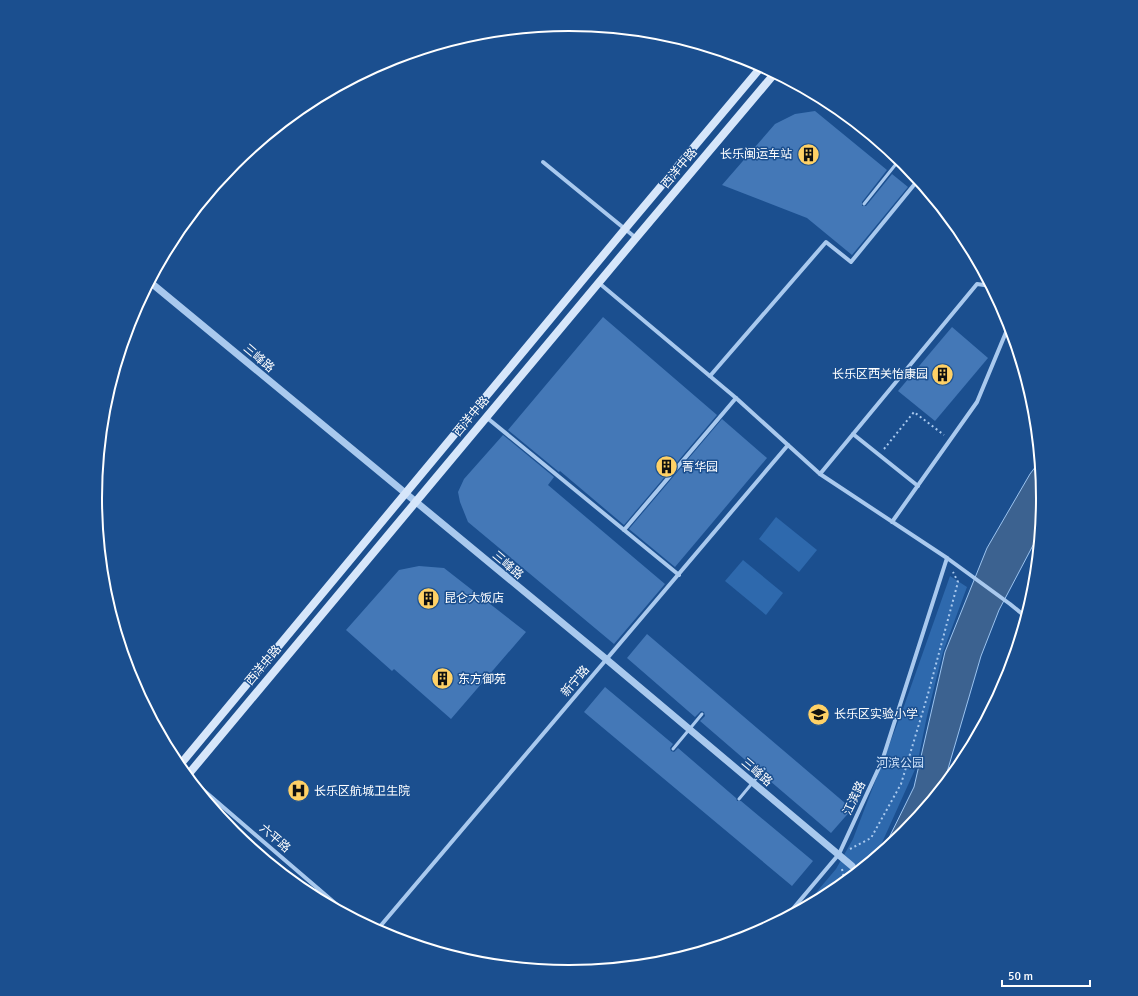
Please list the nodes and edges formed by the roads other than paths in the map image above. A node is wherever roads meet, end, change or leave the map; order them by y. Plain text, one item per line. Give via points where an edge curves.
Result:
1 (758, 71) edge
2 (772, 77) edge
3 (543, 162) dead end
4 (895, 165) edge
5 (915, 184) edge
6 (864, 204) dead end
7 (625, 229) junction
8 (636, 238) junction
9 (598, 282) junction
10 (153, 285) edge
11 (985, 285) edge
12 (1005, 333) edge
13 (710, 376) junction
14 (736, 398) junction
15 (486, 417) junction
16 (853, 434) junction
17 (788, 445) junction
18 (820, 474) junction
19 (918, 486) junction
20 (405, 493) junction
21 (415, 502) junction
22 (892, 522) junction
23 (624, 530) junction
24 (947, 558) junction
25 (679, 575) junction
26 (1021, 613) edge
27 (606, 660) junction
28 (702, 714) dead end
29 (673, 749) dead end
30 (184, 761) edge
31 (764, 769) dead end
32 (191, 771) edge
33 (210, 796) edge
34 (739, 799) dead end
35 (839, 854) junction
36 (852, 866) edge
37 (318, 889) joint
38 (328, 898) edge
39 (795, 906) edge
40 (381, 925) edge

1 - 7 main road, 西洋中路
2 - 8 main road, 西洋中路
3 - 7 street
4 - 6 lane
5 - 13 street via 851,262 826,242
7 - 8 street
7 - 20 main road, 西洋中路
8 - 9 main road, 西洋中路
9 - 13 street
9 - 15 main road, 西洋中路
10 - 20 street, 三峰路
11 - 16 street via 976,284
12 - 19 street via 977,402
13 - 14 street
14 - 17 street
14 - 23 street
15 - 21 main road, 西洋中路
15 - 23 street
16 - 18 street
16 - 19 street
17 - 18 street
17 - 25 street, 新宁路
18 - 22 street
19 - 22 street
20 - 21 street, 三峰路
20 - 30 main road, 西洋中路
21 - 27 street, 三峰路
21 - 32 main road, 西洋中路
22 - 24 street
23 - 25 street
24 - 26 street
24 - 35 street, 江滨路 via 882,761
25 - 27 street, 新宁路
27 - 35 street, 三峰路
27 - 40 street, 新宁路
28 - 29 lane, bridge
31 - 34 lane, bridge
33 - 37 street, 六平路
35 - 36 street, 三峰路
35 - 39 street, 江滨路
37 - 38 street, 六平路

